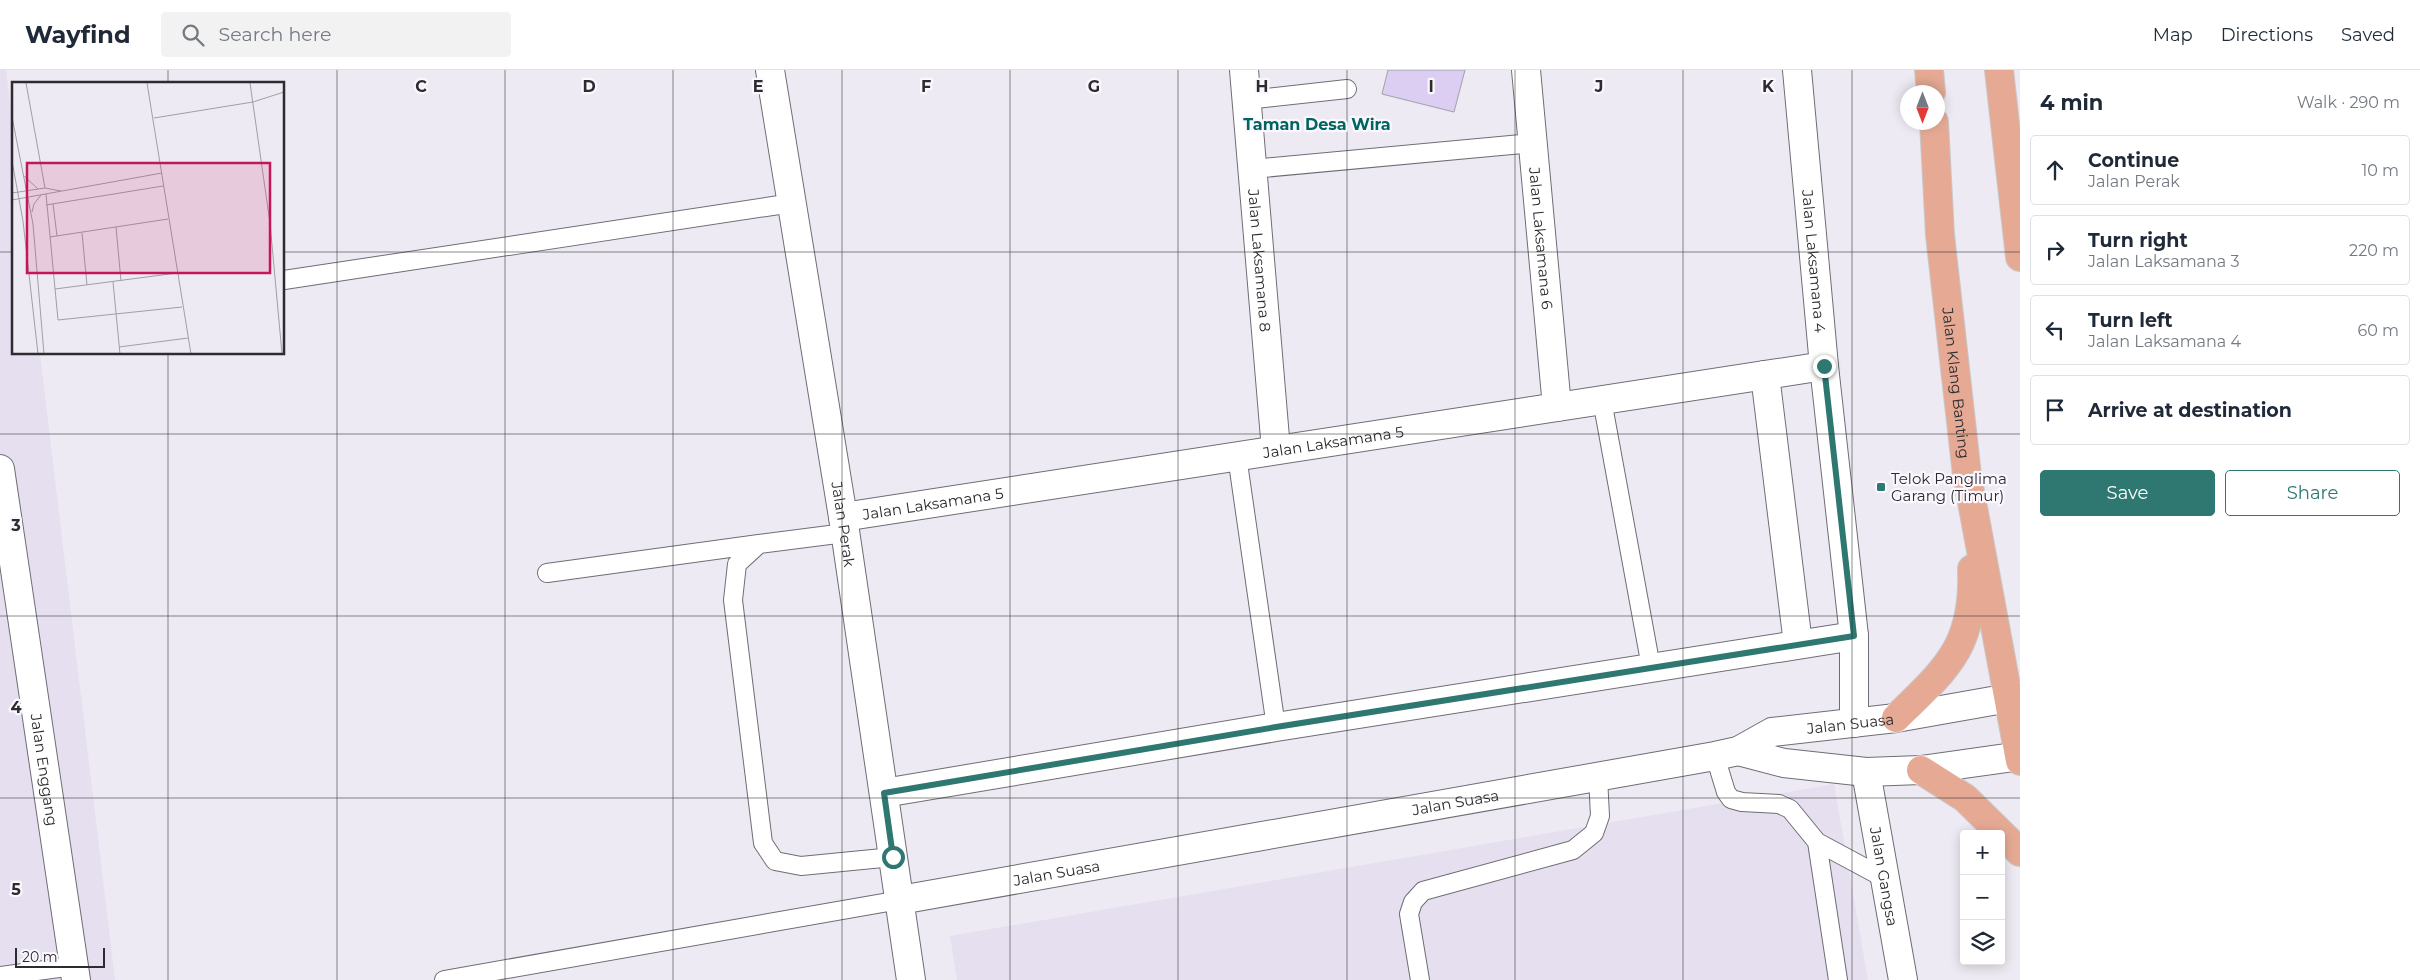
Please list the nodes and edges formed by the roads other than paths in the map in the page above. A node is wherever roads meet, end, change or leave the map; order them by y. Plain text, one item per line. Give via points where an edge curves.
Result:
1 (770, 70) edge
2 (1244, 70) edge
3 (1526, 70) edge
4 (1797, 70) edge
5 (1929, 70) edge
6 (1999, 70) edge
7 (1930, 85) edge
8 (1347, 89) dead end
9 (1247, 100) junction
10 (1934, 130) edge
11 (1533, 143) junction
12 (1252, 169) junction
13 (792, 203) junction
14 (2020, 257) edge
15 (285, 280) edge
16 (1824, 366) junction
17 (1765, 375) junction
18 (1602, 400) junction
19 (1557, 407) junction
20 (1276, 450) junction
21 (1237, 456) junction
22 (0, 469) edge
23 (1967, 475) junction
24 (844, 525) junction
25 (759, 544) junction
26 (547, 573) dead end
27 (1854, 636) junction
28 (1798, 644) junction
29 (1651, 667) junction
30 (2014, 697) edge
31 (1896, 718) junction
32 (1854, 723) junction
33 (1276, 727) junction
34 (1726, 754) junction
35 (2019, 758) edge
36 (1921, 770) junction
37 (1866, 772) junction
38 (1598, 777) junction
39 (884, 793) junction
40 (1817, 842) junction
41 (2020, 852) edge
42 (893, 857) junction
43 (1884, 878) junction
44 (900, 900) junction
45 (75, 973) edge
46 (0, 976) edge
47 (444, 980) edge
48 (911, 980) edge
49 (1420, 980) edge
50 (1838, 980) edge
51 (1903, 980) edge

1 - 13 street, Jalan Perak
2 - 9 street, Jalan Laksamana 8
3 - 11 street, Jalan Laksamana 6
4 - 16 street, Jalan Laksamana 4
5 - 7 highway
6 - 14 highway
8 - 9 lane
9 - 12 street, Jalan Laksamana 8
10 - 23 highway, Jalan Klang Banting via 1940,235
11 - 12 lane
11 - 19 street, Jalan Laksamana 6
12 - 20 street, Jalan Laksamana 8
13 - 15 lane
13 - 24 street, Jalan Perak
16 - 17 street, Jalan Laksamana 5
16 - 27 street, Jalan Laksamana 4
17 - 18 street, Jalan Laksamana 5
17 - 28 street
18 - 19 street, Jalan Laksamana 5
18 - 29 lane
19 - 20 street, Jalan Laksamana 5
20 - 21 street, Jalan Laksamana 5
21 - 24 street, Jalan Laksamana 5
21 - 33 lane
22 - 45 street, Jalan Enggang
23 - 30 highway, Jalan Klang Banting
23 - 31 highway via 1972,587 1970,621 1962,643 1943,673
24 - 25 lane
24 - 39 street, Jalan Perak
25 - 26 lane
25 - 42 lane via 737,564 733,600 762,843 775,861 801,866
27 - 28 street
27 - 32 street, Jalan Laksamana 4
28 - 29 street
29 - 33 street
30 - 31 street, Jalan Suasa
30 - 35 highway, Jalan Klang Banting
31 - 32 street, Jalan Suasa
32 - 34 street, Jalan Suasa via 1772,732
33 - 39 street
34 - 37 street
34 - 38 street, Jalan Suasa
34 - 40 lane via 1726,792 1731,799 1779,804 1790,809
35 - 36 street
36 - 37 street
36 - 41 highway via 1965,798
37 - 43 street, Jalan Gangsa
38 - 44 street, Jalan Suasa
38 - 49 lane via 1600,816 1594,833 1573,850 1423,891 1412,902 1410,914
39 - 42 street, Jalan Perak
40 - 43 lane
40 - 50 lane
42 - 44 street, Jalan Perak
43 - 51 street, Jalan Gangsa
44 - 47 lane
44 - 48 street, Jalan Perak
45 - 46 lane

